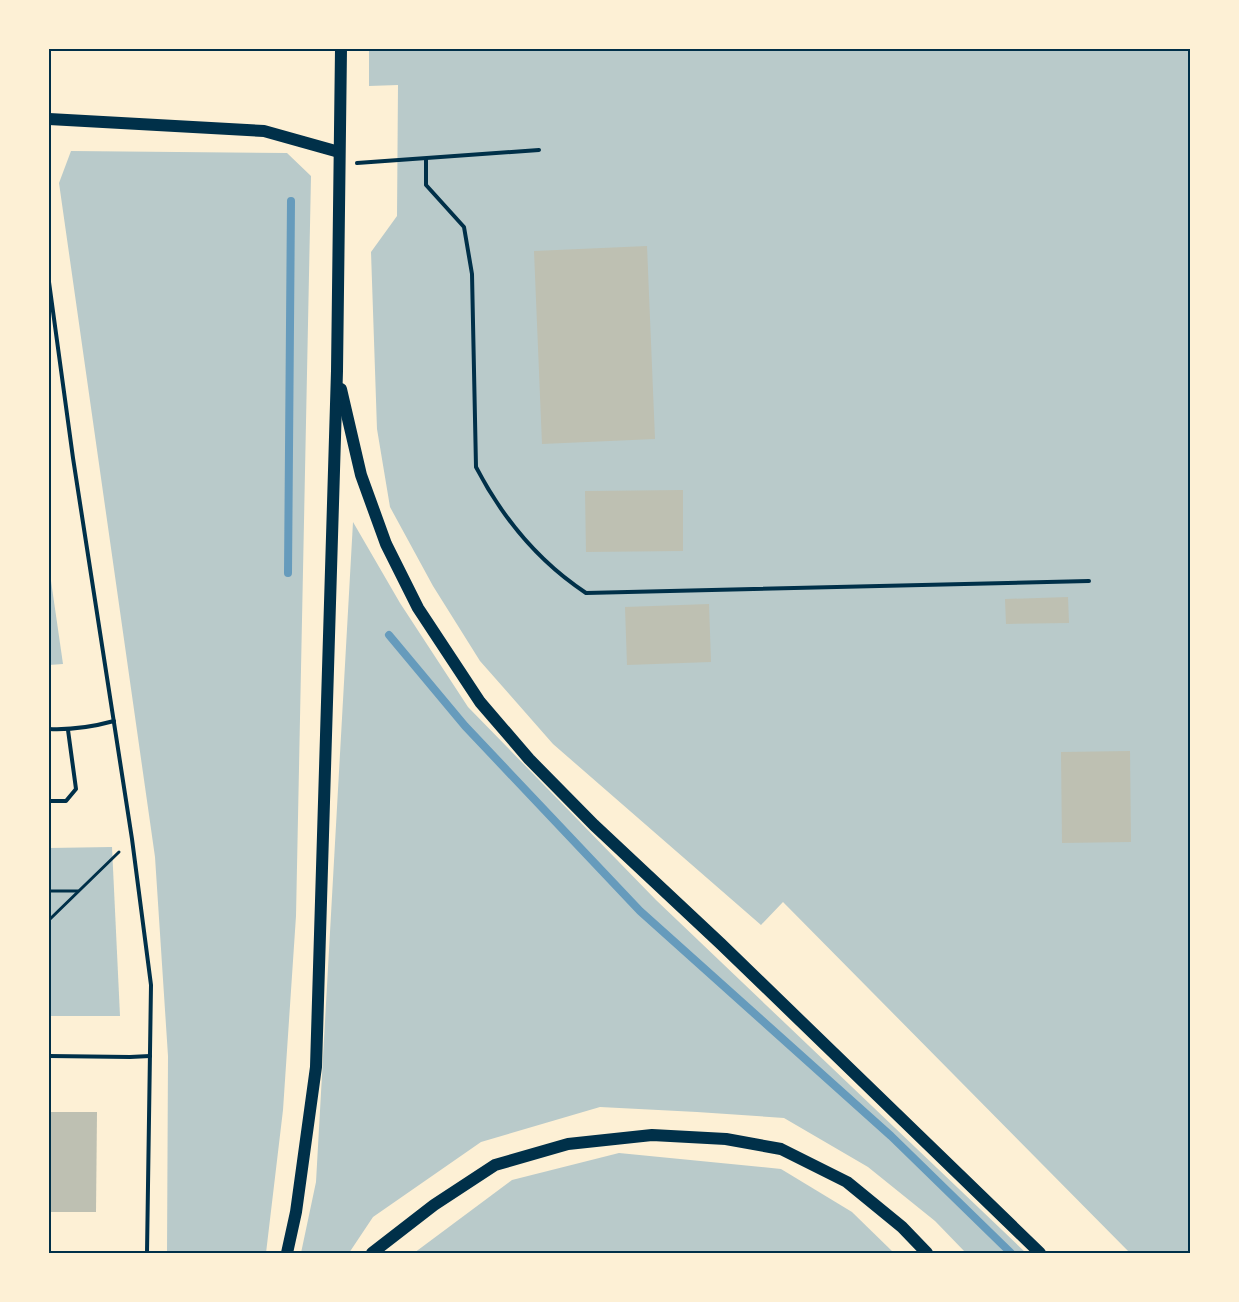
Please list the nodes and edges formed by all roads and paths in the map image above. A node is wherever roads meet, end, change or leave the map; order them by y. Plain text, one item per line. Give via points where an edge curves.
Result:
1 (342, 49) edge
2 (49, 119) edge
3 (539, 150) dead end
4 (339, 152) junction
5 (426, 159) junction
6 (357, 163) dead end
7 (49, 282) edge
8 (337, 370) junction
9 (1089, 581) dead end
10 (114, 721) junction
11 (49, 730) edge
12 (68, 730) junction
13 (49, 801) edge
14 (132, 839) junction
15 (79, 891) junction
16 (49, 892) edge
17 (49, 920) edge
18 (49, 1056) edge
19 (150, 1056) junction
20 (147, 1253) edge
21 (286, 1253) edge
22 (372, 1253) edge
23 (927, 1253) edge
24 (1040, 1253) edge

1 - 4 main road
2 - 4 main road via 264,131
3 - 5 lane
4 - 8 main road
5 - 6 lane
5 - 9 lane via 426,185 464,227 472,274 476,467 521,536 579,589 586,593
7 - 10 lane
8 - 21 main road via 316,1067 296,1212
8 - 24 main road via 360,475 386,544 418,608 480,702 529,759 594,826 721,944
10 - 12 lane
10 - 14 lane
11 - 12 lane
12 - 13 lane via 76,788 66,801
14 - 15 path
14 - 19 lane via 151,985
15 - 16 path
15 - 17 path
18 - 19 lane
19 - 20 lane
22 - 23 main road via 434,1205 495,1165 568,1144 652,1136 726,1140 781,1149 847,1182 902,1226

